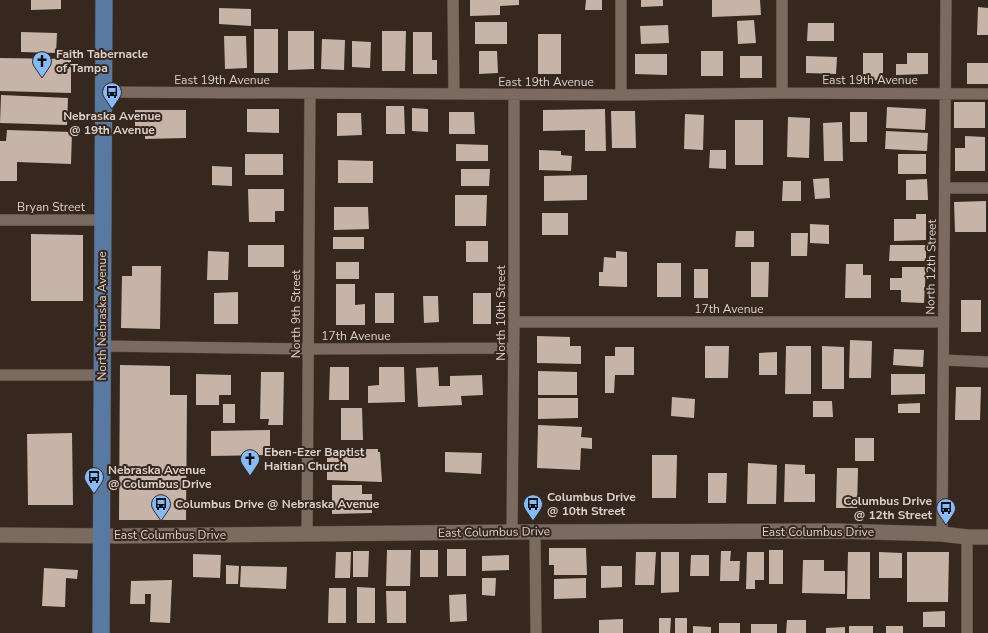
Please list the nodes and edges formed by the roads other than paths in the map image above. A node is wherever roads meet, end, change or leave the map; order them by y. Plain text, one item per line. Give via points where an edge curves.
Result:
1 (104, 0) edge
2 (453, 0) edge
3 (621, 0) edge
4 (782, 0) edge
5 (946, 0) edge
6 (104, 92) junction
7 (782, 93) junction
8 (310, 94) junction
9 (454, 94) junction
10 (514, 94) junction
11 (945, 94) junction
12 (988, 94) edge
13 (621, 95) junction
14 (945, 188) junction
15 (988, 188) edge
16 (0, 220) edge
17 (103, 220) junction
18 (514, 322) junction
19 (943, 322) junction
20 (102, 346) junction
21 (514, 348) junction
22 (309, 349) junction
23 (944, 360) junction
24 (988, 362) edge
25 (0, 375) edge
26 (102, 375) junction
27 (512, 532) junction
28 (535, 532) junction
29 (307, 534) junction
30 (942, 534) junction
31 (0, 535) edge
32 (102, 536) junction
33 (967, 537) junction
34 (988, 537) edge
35 (101, 633) edge
36 (536, 633) edge
37 (967, 633) edge

1 - 6 main road, North Nebraska Avenue
2 - 9 street
3 - 13 street
4 - 7 street
5 - 11 street, North 12th Street
6 - 8 street, East 19th Avenue
6 - 17 main road, North Nebraska Avenue
7 - 11 street, East 19th Avenue
7 - 13 street, East 19th Avenue
8 - 9 street, East 19th Avenue
8 - 22 street, North 9th Street
9 - 10 street, East 19th Avenue
10 - 13 street, East 19th Avenue
10 - 18 street, North 10th Street
11 - 12 street, East 19th Avenue
11 - 14 street, North 12th Street
14 - 15 street
14 - 19 street, North 12th Street
16 - 17 street, Bryan Street
17 - 20 main road, North Nebraska Avenue
18 - 19 street, 17th Avenue
18 - 21 street, North 10th Street
19 - 23 street, North 12th Street
20 - 22 street, 17th Avenue
20 - 26 main road, North Nebraska Avenue
21 - 22 street, 17th Avenue
21 - 27 street, North 10th Street
22 - 29 street, North 9th Street
23 - 24 street
23 - 30 street, North 12th Street
25 - 26 street
26 - 32 main road, North Nebraska Avenue
27 - 28 main road, East Columbus Drive
27 - 29 main road, East Columbus Drive
28 - 30 main road, East Columbus Drive via 836,531
28 - 36 street
29 - 32 main road, East Columbus Drive
30 - 33 main road, East Columbus Drive
31 - 32 main road, East Columbus Drive
32 - 35 main road, North Nebraska Avenue
33 - 34 main road, East Columbus Drive
33 - 37 street

